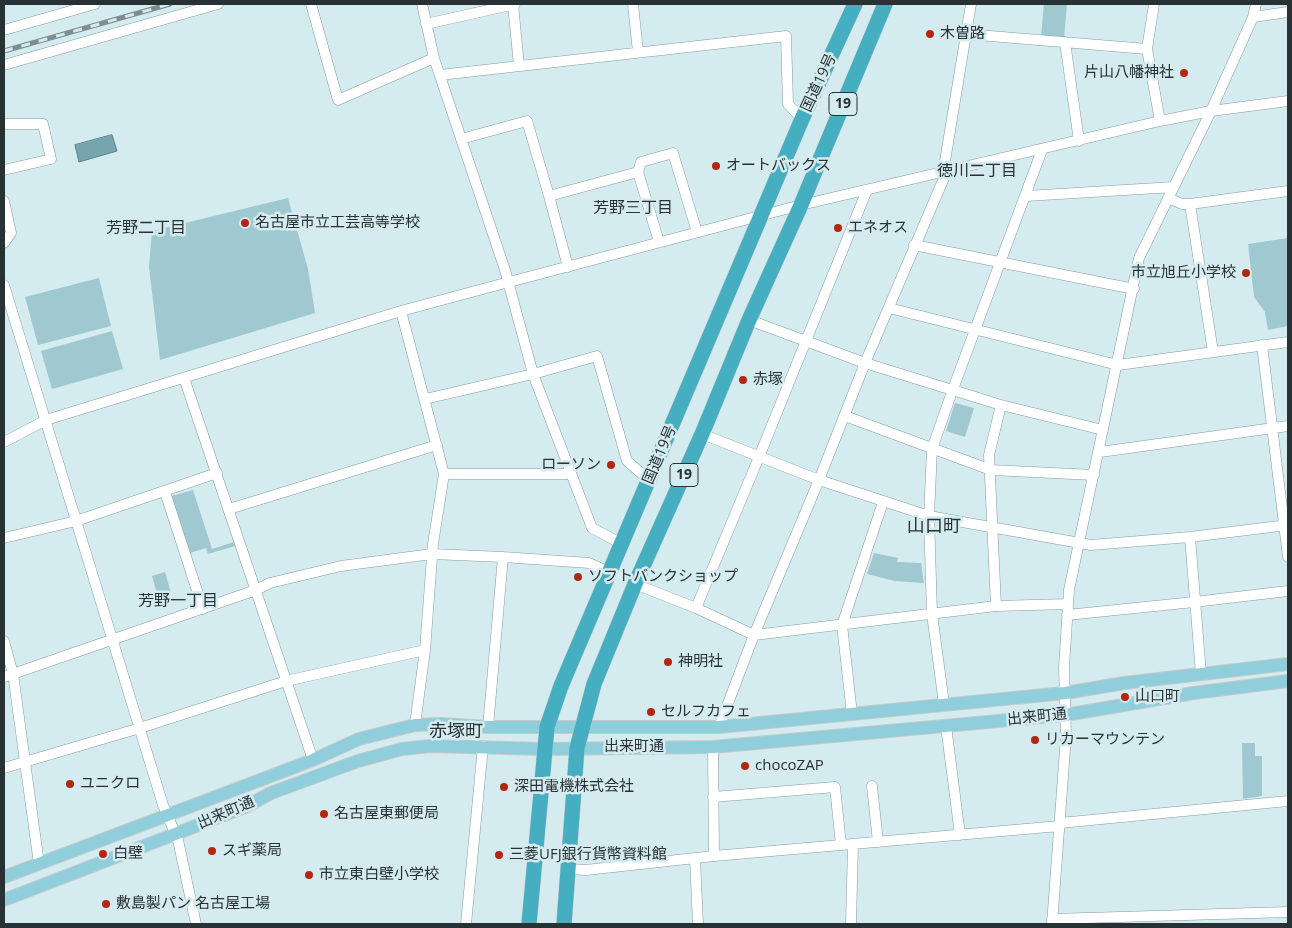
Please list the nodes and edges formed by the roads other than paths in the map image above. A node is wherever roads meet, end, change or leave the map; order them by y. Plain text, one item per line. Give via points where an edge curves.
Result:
1 (95, 4) edge
2 (218, 4) edge
3 (311, 4) edge
4 (422, 4) edge
5 (514, 4) edge
6 (633, 4) edge
7 (855, 4) edge
8 (885, 4) edge
9 (971, 4) edge
10 (1154, 4) edge
11 (1256, 4) edge
12 (1288, 12) edge
13 (1253, 17) junction
14 (426, 24) junction
15 (4, 30) edge
16 (966, 34) junction
17 (1065, 42) junction
18 (1146, 49) junction
19 (638, 52) junction
20 (434, 58) junction
21 (4, 65) edge
22 (519, 66) junction
23 (440, 75) junction
24 (1288, 101) edge
25 (1211, 112) junction
26 (802, 119) junction
27 (1160, 122) junction
28 (4, 124) edge
29 (461, 139) junction
30 (1079, 141) junction
31 (1042, 150) junction
32 (4, 170) edge
33 (947, 171) junction
34 (638, 172) junction
35 (1174, 187) junction
36 (867, 190) junction
37 (1288, 191) edge
38 (549, 196) junction
39 (1026, 196) junction
40 (1168, 198) junction
41 (4, 201) edge
42 (1190, 204) junction
43 (801, 205) junction
44 (761, 216) junction
45 (697, 232) junction
46 (659, 242) junction
47 (4, 244) edge
48 (914, 245) junction
49 (999, 263) junction
50 (568, 267) junction
51 (507, 283) junction
52 (4, 285) edge
53 (1134, 289) junction
54 (889, 308) junction
55 (402, 312) junction
56 (8, 314) edge
57 (749, 320) junction
58 (974, 330) junction
59 (806, 342) junction
60 (1288, 342) edge
61 (1262, 345) junction
62 (1213, 352) junction
63 (865, 363) junction
64 (1118, 365) junction
65 (533, 374) junction
66 (184, 378) junction
67 (953, 389) junction
68 (425, 399) junction
69 (1001, 405) junction
70 (845, 416) junction
71 (46, 420) junction
72 (1288, 426) edge
73 (1271, 428) junction
74 (1103, 430) junction
75 (702, 434) junction
76 (4, 442) edge
77 (437, 445) junction
78 (932, 449) junction
79 (1100, 452) junction
80 (759, 457) junction
81 (991, 470) junction
82 (217, 473) junction
83 (444, 474) junction
84 (571, 474) junction
85 (1094, 475) junction
86 (649, 480) junction
87 (819, 480) junction
88 (164, 492) junction
89 (883, 502) junction
90 (229, 509) junction
91 (929, 516) junction
92 (76, 521) junction
93 (1287, 525) edge
94 (993, 527) junction
95 (1190, 537) junction
96 (4, 538) edge
97 (622, 544) junction
98 (1080, 544) junction
99 (432, 554) junction
100 (504, 557) junction
101 (1288, 558) edge
102 (609, 572) junction
103 (635, 584) junction
104 (256, 590) junction
105 (1288, 590) edge
106 (1194, 602) junction
107 (996, 606) junction
108 (696, 608) junction
109 (203, 609) junction
110 (1068, 609) junction
111 (932, 614) junction
112 (842, 625) junction
113 (754, 635) junction
114 (113, 639) junction
115 (4, 641) edge
116 (425, 650) junction
117 (1288, 664) edge
118 (1201, 674) junction
119 (8, 676) edge
120 (286, 681) junction
121 (1288, 681) edge
122 (1065, 693) junction
123 (944, 704) junction
124 (852, 714) junction
125 (1065, 715) junction
126 (415, 725) junction
127 (946, 726) junction
128 (488, 727) junction
129 (547, 727) junction
130 (719, 727) junction
131 (140, 728) junction
132 (582, 728) junction
133 (483, 746) junction
134 (713, 747) junction
135 (577, 748) junction
136 (545, 749) junction
137 (314, 760) junction
138 (25, 761) junction
139 (4, 768) edge
140 (872, 786) dead end
141 (713, 797) junction
142 (1288, 801) edge
143 (167, 816) junction
144 (1060, 825) junction
145 (176, 834) junction
146 (960, 835) junction
147 (878, 842) junction
148 (853, 844) junction
149 (841, 845) junction
150 (714, 856) junction
151 (696, 859) junction
152 (39, 864) junction
153 (569, 869) junction
154 (4, 877) edge
155 (4, 900) edge
156 (1288, 912) edge
157 (1052, 922) edge
158 (192, 923) edge
159 (466, 924) edge
160 (529, 924) edge
161 (564, 924) edge
162 (698, 924) edge
163 (851, 924) edge

1 - 15 street
2 - 21 street
3 - 20 street via 338,100
4 - 14 street
5 - 14 street
5 - 22 street
6 - 19 street
7 - 26 highway, 国道19号 / 19
8 - 43 highway, 国道19号 / 19
9 - 16 street
10 - 18 street
11 - 13 street
12 - 13 street
13 - 25 street
14 - 20 street
16 - 17 street
16 - 33 street via 945,161
17 - 18 street
17 - 30 street
18 - 27 street
19 - 22 street
19 - 26 street via 786,36 788,104
20 - 23 street
22 - 23 street
23 - 29 street
24 - 25 street
25 - 27 street
25 - 35 street
26 - 44 highway, 国道19号 / 19
27 - 30 street
28 - 32 street via 44,124 51,159
29 - 38 street via 527,121
29 - 51 street
30 - 31 street
31 - 33 street
31 - 39 street
33 - 36 street
33 - 48 street
34 - 38 street
34 - 45 street via 641,162 673,153
34 - 46 street
35 - 39 street
35 - 40 street
36 - 43 street
36 - 59 street
37 - 42 street
38 - 50 street
39 - 49 street
40 - 42 street
40 - 53 street via 1139,258
41 - 47 street via 11,233
42 - 62 street
43 - 44 street
43 - 57 highway, 国道19号 / 19
44 - 45 street
44 - 86 highway, 国道19号 / 19
45 - 46 street
46 - 50 street
48 - 49 street
48 - 54 street
49 - 53 street
49 - 58 street
50 - 51 street
51 - 55 street
51 - 65 street
52 - 56 street
53 - 64 street
54 - 58 street
54 - 63 street
55 - 66 street
55 - 68 street
56 - 71 street
57 - 59 street
57 - 75 highway, 国道19号 / 19
58 - 64 street
58 - 67 street
59 - 63 street
59 - 80 street
60 - 61 street
61 - 62 street
61 - 73 street
62 - 64 street
63 - 67 street
63 - 70 street
64 - 74 street
65 - 68 street
65 - 84 street
65 - 86 street via 597,356 627,462
66 - 71 street
66 - 82 street
67 - 69 street
67 - 78 street
68 - 77 street
69 - 74 street
69 - 81 street via 989,455
70 - 78 street
70 - 87 street
71 - 76 street
71 - 92 street
72 - 73 street
73 - 79 street
73 - 93 street
74 - 79 street
75 - 80 street
75 - 103 highway, 国道19号 / 19
77 - 83 street
77 - 90 street
78 - 81 street
78 - 91 street
79 - 85 street
80 - 87 street
80 - 108 street
81 - 85 street
81 - 94 street
82 - 88 street
82 - 90 street
83 - 84 street
83 - 99 street
84 - 97 street via 592,528
85 - 98 street
86 - 97 highway, 国道19号 / 19
87 - 89 street
87 - 113 street
88 - 92 street
88 - 109 street
89 - 91 street
89 - 112 street
90 - 104 street
91 - 94 street
91 - 111 street
92 - 96 street
92 - 114 street
93 - 95 street
93 - 101 street
94 - 98 street
94 - 107 street
95 - 98 street via 1091,546
95 - 106 street
97 - 102 highway, 国道19号 / 19
98 - 110 street
99 - 100 street
99 - 104 street via 341,566 270,583
99 - 116 street
100 - 102 street via 590,563
100 - 128 street
102 - 129 highway, 国道19号 / 19 via 560,686
103 - 108 street
103 - 132 highway, 国道19号 / 19 via 594,684
104 - 109 street
104 - 120 street
105 - 106 street
106 - 110 street
106 - 118 street
107 - 110 street
107 - 111 street
108 - 113 street
109 - 114 street
110 - 122 street
111 - 112 street
111 - 123 street
112 - 113 street
112 - 124 street
113 - 130 street
114 - 119 street
114 - 131 street
115 - 119 street
116 - 120 street
116 - 126 street
117 - 118 main road, 出来町通
118 - 122 main road, 出来町通
119 - 138 street
120 - 131 street
120 - 137 street
121 - 125 main road, 出来町通
122 - 123 main road, 出来町通
122 - 125 street
123 - 124 main road, 出来町通
124 - 130 main road, 出来町通
125 - 127 main road, 出来町通
125 - 144 street
126 - 128 main road, 出来町通
126 - 137 main road, 出来町通 via 359,738
127 - 134 main road, 出来町通
127 - 146 street
128 - 129 main road, 出来町通
129 - 132 main road, 出来町通
129 - 136 highway, 国道19号 / 19
130 - 132 main road, 出来町通
131 - 138 street
131 - 143 street
132 - 135 highway, 国道19号 / 19
133 - 136 main road, 出来町通
133 - 145 main road, 出来町通 via 402,749 358,761 271,793 245,807
133 - 159 street
134 - 135 main road, 出来町通
134 - 141 street
135 - 136 main road, 出来町通
135 - 153 highway, 国道19号 / 19
136 - 160 highway, 国道19号 / 19
137 - 143 main road, 出来町通
138 - 139 street
138 - 152 street
140 - 147 street
141 - 149 street via 835,788
141 - 150 street
142 - 144 street
143 - 145 street
143 - 152 main road, 出来町通
144 - 146 street
144 - 157 street
145 - 155 main road, 出来町通
145 - 158 street
146 - 147 street
147 - 148 street
148 - 149 street
148 - 163 street
149 - 150 street
150 - 151 street
151 - 153 street
151 - 162 street
152 - 154 main road, 出来町通
153 - 161 highway, 国道19号 / 19
156 - 157 street

